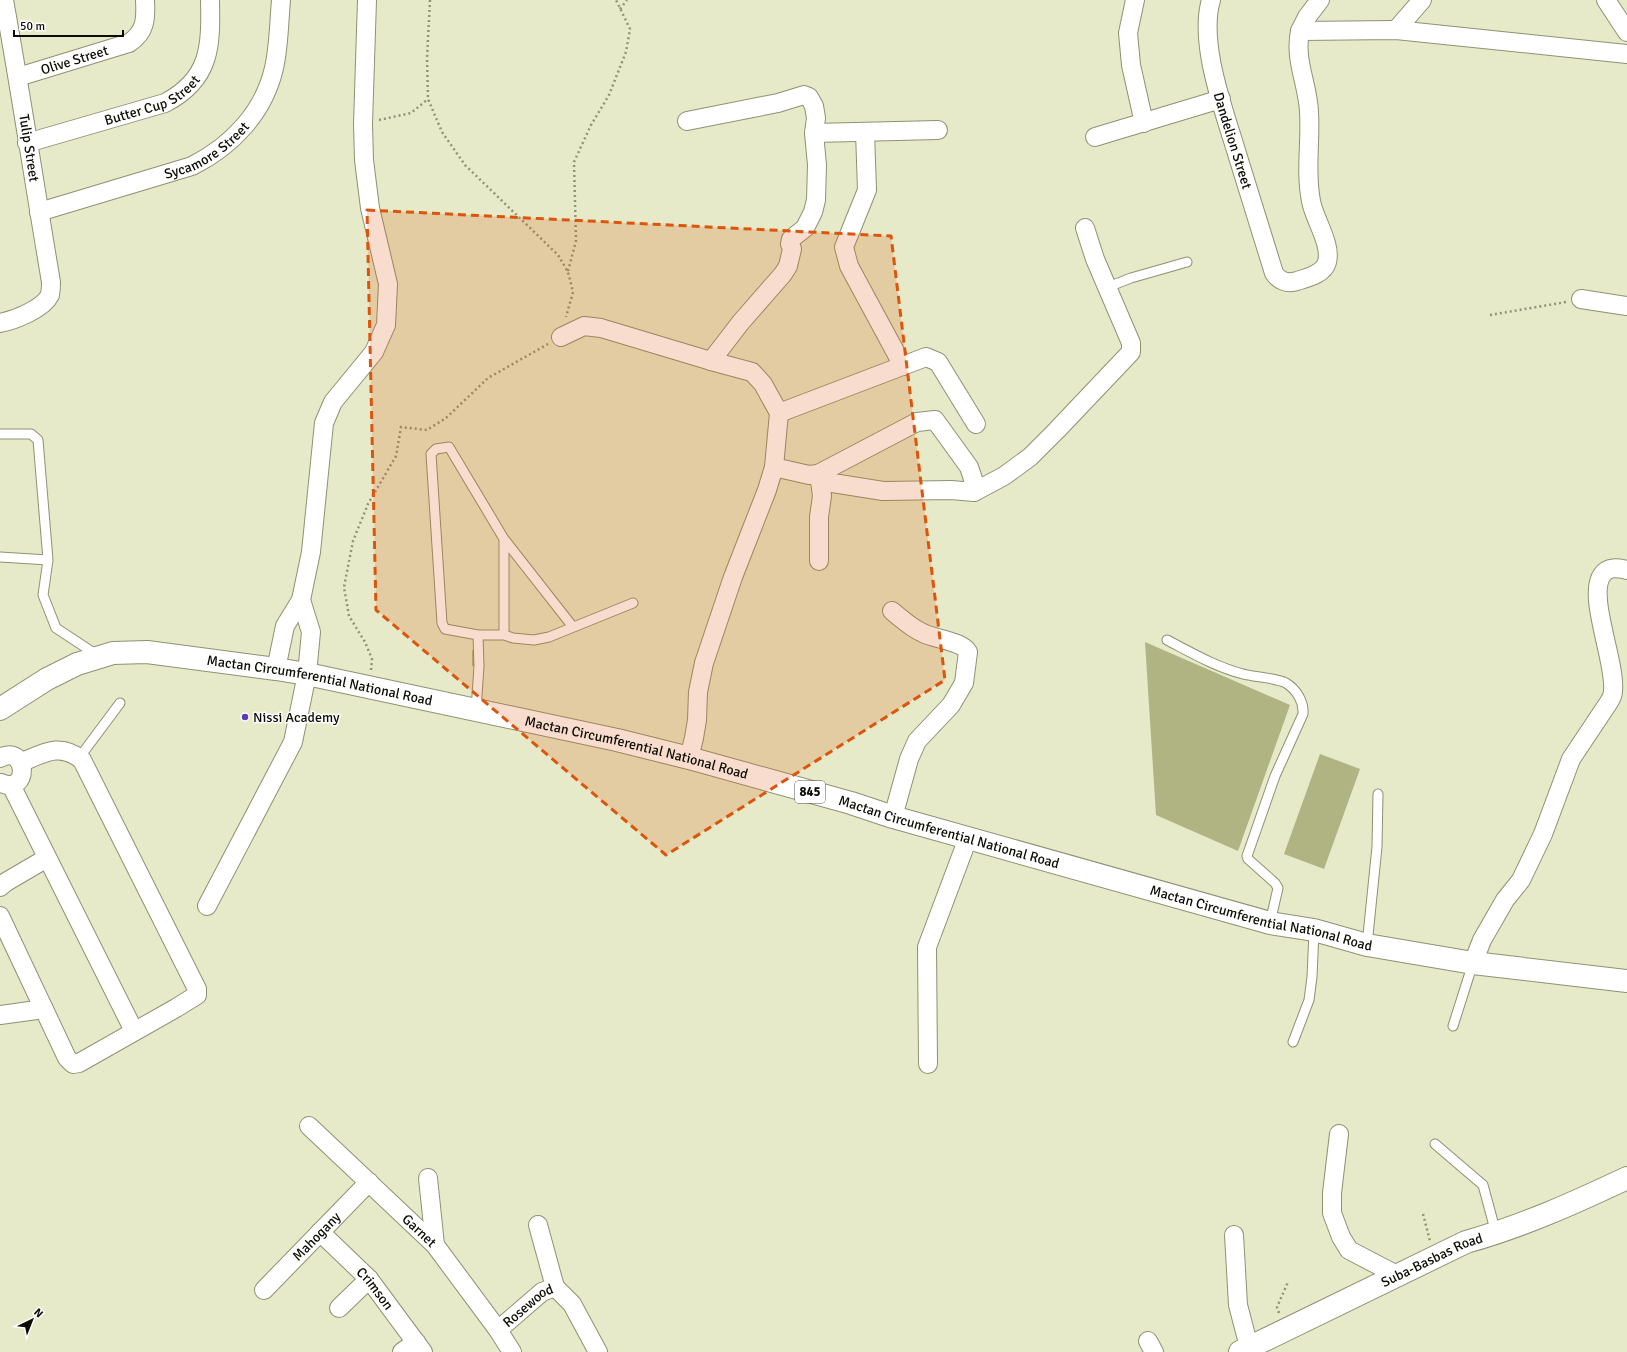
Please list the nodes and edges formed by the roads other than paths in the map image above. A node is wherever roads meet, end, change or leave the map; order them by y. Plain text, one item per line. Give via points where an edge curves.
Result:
1 (4, 0) edge
2 (145, 0) edge
3 (210, 0) edge
4 (281, 0) edge
5 (367, 0) edge
6 (1134, 0) edge
7 (1211, 0) edge
8 (1320, 0) edge
9 (1422, 0) edge
10 (1606, 0) edge
11 (1396, 30) junction
12 (1300, 31) junction
13 (1627, 32) edge
14 (1627, 54) edge
15 (18, 77) junction
16 (1221, 99) junction
17 (687, 121) dead end
18 (1144, 123) junction
19 (938, 130) dead end
20 (814, 132) junction
21 (865, 132) junction
22 (1095, 137) dead end
23 (27, 143) junction
24 (39, 212) junction
25 (1085, 228) dead end
26 (1187, 262) dead end
27 (1108, 287) junction
28 (1581, 299) road end
29 (1627, 306) edge
30 (0, 323) edge
31 (561, 337) road end
32 (711, 361) junction
33 (903, 366) junction
34 (779, 413) junction
35 (976, 424) dead end
36 (0, 434) edge
37 (774, 467) junction
38 (819, 478) junction
39 (974, 492) junction
40 (504, 539) junction
41 (0, 557) edge
42 (48, 560) junction
43 (819, 561) dead end
44 (1627, 570) edge
45 (301, 600) junction
46 (633, 602) dead end
47 (892, 611) dead end
48 (572, 627) junction
49 (478, 635) junction
50 (504, 635) junction
51 (1167, 640) dead end
52 (98, 656) junction
53 (276, 669) junction
54 (307, 674) junction
55 (120, 703) dead end
56 (0, 710) edge
57 (476, 710) junction
58 (1, 756) edge
59 (79, 758) junction
60 (690, 758) junction
61 (20, 763) junction
62 (6, 784) edge
63 (1378, 794) dead end
64 (893, 817) junction
65 (968, 838) junction
66 (47, 858) junction
67 (0, 887) edge
68 (207, 906) dead end
69 (0, 916) edge
70 (1270, 923) junction
71 (1314, 930) junction
72 (1367, 945) junction
73 (1473, 963) junction
74 (1627, 981) edge
75 (44, 1009) junction
76 (0, 1015) edge
77 (1453, 1026) dead end
78 (134, 1031) junction
79 (1293, 1042) dead end
80 (928, 1064) dead end
81 (309, 1126) dead end
82 (1339, 1134) dead end
83 (1436, 1144) dead end
84 (428, 1178) dead end
85 (1627, 1178) edge
86 (369, 1182) junction
87 (538, 1225) dead end
88 (320, 1232) junction
89 (1234, 1234) dead end
90 (1496, 1234) junction
91 (435, 1245) junction
92 (1398, 1275) junction
93 (369, 1279) junction
94 (555, 1287) junction
95 (264, 1290) dead end
96 (339, 1308) dead end
97 (498, 1330) junction
98 (414, 1349) edge
99 (1245, 1349) edge
100 (512, 1352) edge
101 (598, 1352) edge

1 - 15 street, Tulip Street
2 - 15 street, Olive Street via 143,29 130,43
3 - 23 street, Butter Cup Street via 210,40 206,62 196,79 179,95 164,103
4 - 24 street, Sycamore Street via 276,57 265,95 252,117 234,138 213,155 192,166
5 - 45 street via 364,160 370,208 388,284 386,325 374,352 333,402 324,423 316,516
6 - 18 street via 1128,34 1131,64
7 - 16 street, Dandelion Street via 1207,41
8 - 12 street
9 - 11 street
10 - 13 street
11 - 12 street
11 - 14 street
12 - 16 street, Dandelion Street via 1297,52 1306,87 1309,114 1309,193 1328,256 1327,264 1319,273 1296,282 1283,281 1274,273
15 - 23 street, Tulip Street
16 - 18 street
17 - 20 street via 778,103 804,95 809,97 814,106
18 - 22 street
19 - 21 street
20 - 21 street
20 - 32 street via 817,166 813,212 805,228 791,240 792,249 788,266 783,274
21 - 33 street via 867,190 844,247 849,266
23 - 24 street, Tulip Street
24 - 30 street, Tulip Street via 51,282 49,296 26,314
25 - 27 street
26 - 27 lane
27 - 39 street via 1130,343 1131,352 1030,457 1004,476
28 - 29 street
31 - 32 street via 584,326 601,328
32 - 34 street via 752,372 763,384
33 - 34 street
33 - 35 street via 926,357 938,362
34 - 37 street
36 - 42 lane via 31,434 38,440
37 - 38 street via 796,470
37 - 60 street via 704,663
38 - 39 street via 883,492
38 - 39 street via 916,422 935,420 969,467
38 - 43 street via 822,496 819,517
40 - 48 lane
40 - 49 lane via 449,447 436,449 431,454 442,623 445,629
40 - 50 lane
41 - 42 lane
42 - 52 lane via 43,596 56,628
44 - 73 street via 1607,570 1599,582 1597,598 1614,692 1571,759 1543,834 1521,880 1505,900 1482,940
45 - 53 street via 285,626
45 - 54 street via 311,632
46 - 48 lane
47 - 64 street via 923,634 959,645 968,652 964,683 951,705 917,741 909,759
48 - 50 lane via 549,637 534,640
49 - 50 lane
49 - 57 lane
51 - 70 lane via 1212,664 1243,674 1284,682 1302,703 1303,714 1275,776 1246,856 1278,888
52 - 53 main road, Mactan Circumferential National Road / 845 via 147,652
52 - 56 main road, Mactan Circumferential National Road / 845 via 62,670
53 - 54 main road, Mactan Circumferential National Road / 845
54 - 57 main road, Mactan Circumferential National Road / 845
54 - 68 street via 293,742
55 - 59 lane
57 - 60 main road, Mactan Circumferential National Road / 845
58 - 61 street via 14,757
59 - 61 street via 63,750 54,750
59 - 78 street via 86,767 197,989 195,997
60 - 64 main road, Mactan Circumferential National Road / 845
61 - 62 street via 22,775 18,781
62 - 66 street
63 - 72 lane via 1377,847
64 - 65 main road, Mactan Circumferential National Road / 845
65 - 70 main road, Mactan Circumferential National Road / 845
65 - 80 street via 927,947
66 - 67 street
66 - 78 street
69 - 75 street
70 - 71 main road, Mactan Circumferential National Road / 845
71 - 72 main road, Mactan Circumferential National Road / 845
71 - 79 lane via 1309,1000
72 - 73 main road, Mactan Circumferential National Road / 845
73 - 74 main road, Mactan Circumferential National Road / 845
73 - 77 lane
75 - 76 street
75 - 78 street via 67,1058 73,1064
81 - 86 street, Garnet
82 - 92 street via 1332,1213 1341,1237 1349,1250
83 - 90 lane via 1483,1185
84 - 91 street
85 - 90 main road, Suba-Basbas Road via 1570,1206
86 - 88 street, Mahogany
86 - 91 street, Garnet
87 - 94 street
88 - 93 street, Crimson
88 - 95 street, Mahogany
89 - 99 street via 1238,1305
90 - 92 main road, Suba-Basbas Road via 1466,1242
91 - 97 street, Garnet
92 - 99 main road, Suba-Basbas Road
93 - 96 street
93 - 98 street, Crimson
94 - 97 street, Rosewood via 542,1292
94 - 101 street, Rosewood via 572,1304
97 - 100 street, Garnet

